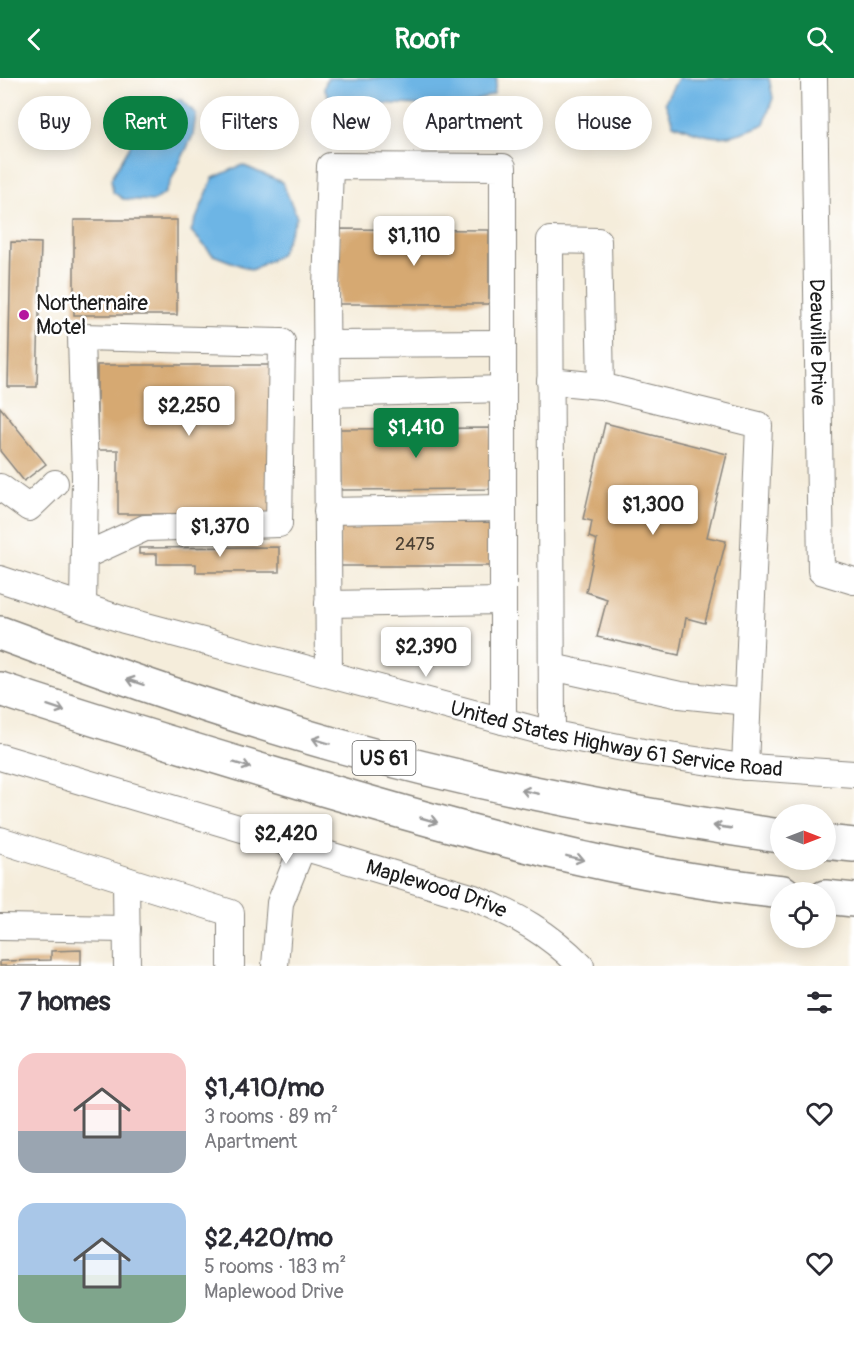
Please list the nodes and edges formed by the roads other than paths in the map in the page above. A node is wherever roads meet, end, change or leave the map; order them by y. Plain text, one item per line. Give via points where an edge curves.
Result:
1 (814, 78) edge
2 (504, 343) junction
3 (327, 344) junction
4 (550, 381) junction
5 (602, 386) junction
6 (504, 389) junction
7 (327, 394) junction
8 (56, 483) dead end
9 (0, 487) edge
10 (504, 508) junction
11 (327, 511) junction
12 (84, 556) junction
13 (0, 579) edge
14 (854, 581) edge
15 (504, 601) junction
16 (328, 604) junction
17 (83, 606) junction
18 (0, 633) edge
19 (552, 667) junction
20 (329, 673) junction
21 (0, 689) edge
22 (747, 702) junction
23 (504, 722) junction
24 (552, 734) junction
25 (0, 757) edge
26 (745, 767) junction
27 (854, 774) edge
28 (770, 834) edge
29 (0, 840) edge
30 (836, 843) edge
31 (854, 845) edge
32 (302, 848) junction
33 (126, 880) junction
34 (770, 890) edge
35 (836, 898) edge
36 (854, 900) edge
37 (0, 927) edge
38 (127, 929) junction
39 (127, 966) edge
40 (231, 966) edge
41 (275, 966) edge
42 (581, 966) edge

1 - 14 street, Deauville Drive via 821,571
2 - 3 street
2 - 3 street via 504,167 330,166
2 - 6 street
3 - 7 street
4 - 5 street
4 - 5 street via 550,240 598,241
4 - 19 street
5 - 22 street via 759,425
6 - 7 street
6 - 10 street
7 - 11 street
8 - 9 street via 29,508
10 - 11 street
10 - 15 street
11 - 16 street
12 - 12 street via 81,338 282,342 279,524 145,528
12 - 17 street
13 - 17 street, United States Highway 61 Service Road
15 - 16 street
15 - 23 street
16 - 20 street
17 - 20 street, United States Highway 61 Service Road
28 -> 18 main road, US 61 via 568,800 337,746 156,689
19 - 22 street via 680,695
19 - 24 street
20 - 23 street, United States Highway 61 Service Road
21 -> 34 main road, US 61 via 96,722 486,835 587,861
22 - 26 street
23 - 24 street, United States Highway 61 Service Road
24 - 26 street, United States Highway 61 Service Road
25 - 32 street, Maplewood Drive
26 - 27 street, United States Highway 61 Service Road
29 - 33 street
30 - 31 main road
32 - 41 street via 280,903
32 - 42 street, Maplewood Drive via 505,910 535,926
33 - 38 street
33 - 40 street via 231,914
35 - 36 main road
37 - 38 street
38 - 39 street

